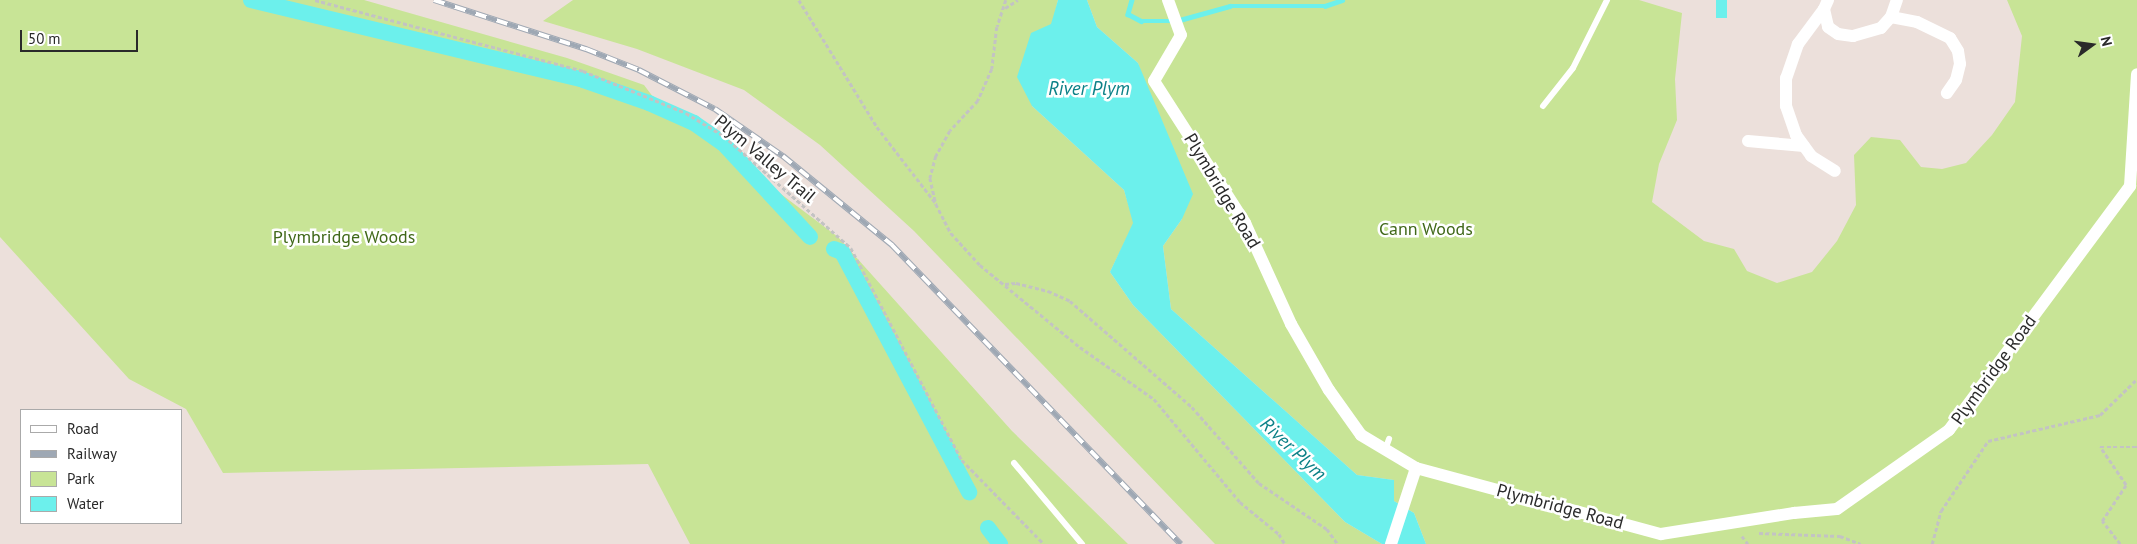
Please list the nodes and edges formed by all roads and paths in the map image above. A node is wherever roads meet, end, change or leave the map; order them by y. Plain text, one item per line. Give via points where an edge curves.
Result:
1 (315, 0) edge
2 (799, 0) edge
3 (1006, 0) edge
4 (1018, 0) edge
5 (1168, 0) edge
6 (1607, 0) edge
7 (1897, 0) edge
8 (1823, 2) edge
9 (1004, 9) junction
10 (1891, 17) junction
11 (2137, 74) edge
12 (1947, 93) dead end
13 (1543, 106) dead end
14 (1748, 141) dead end
15 (1804, 146) junction
16 (1835, 171) dead end
17 (936, 204) junction
18 (1005, 284) junction
19 (2137, 379) edge
20 (2137, 447) edge
21 (1014, 464) dead end
22 (1416, 468) junction
23 (1757, 532) dead end
24 (1044, 544) edge
25 (1082, 544) edge
26 (1286, 544) edge
27 (1338, 544) edge
28 (1391, 544) edge
29 (1861, 544) edge
30 (1932, 544) edge
31 (2120, 544) edge

1 - 24 path, Plym Valley Trail via 583,71 686,114 724,136 851,248 962,460
2 - 17 path via 877,127
3 - 9 path
4 - 9 path
5 - 22 street, Plymbridge Road via 1181,35 1154,80 1246,223 1290,324 1329,390 1362,435 1387,445
6 - 13 lane via 1573,68
7 - 10 street
8 - 10 street via 1828,27 1838,34 1853,36 1881,28
8 - 15 street via 1798,44 1786,78 1786,106 1796,135
9 - 17 path via 997,27 992,69 978,101 950,131 936,156 930,178
10 - 12 street via 1917,22 1950,38 1958,51 1960,64 1956,80
11 - 22 street, Plymbridge Road via 2130,186 1950,430 1837,509 1661,534
14 - 15 street
15 - 16 street via 1811,156
17 - 18 path via 951,233 980,266
18 - 26 path via 1080,347 1154,399 1240,502 1279,534
18 - 27 path via 1016,283 1048,291 1070,302 1192,407 1260,483 1327,529
19 - 30 path via 2100,415 1988,441 1941,511
20 - 31 path via 2100,448 2126,485 2102,521
21 - 25 lane
22 - 28 street
23 - 29 path via 1765,535 1840,536

